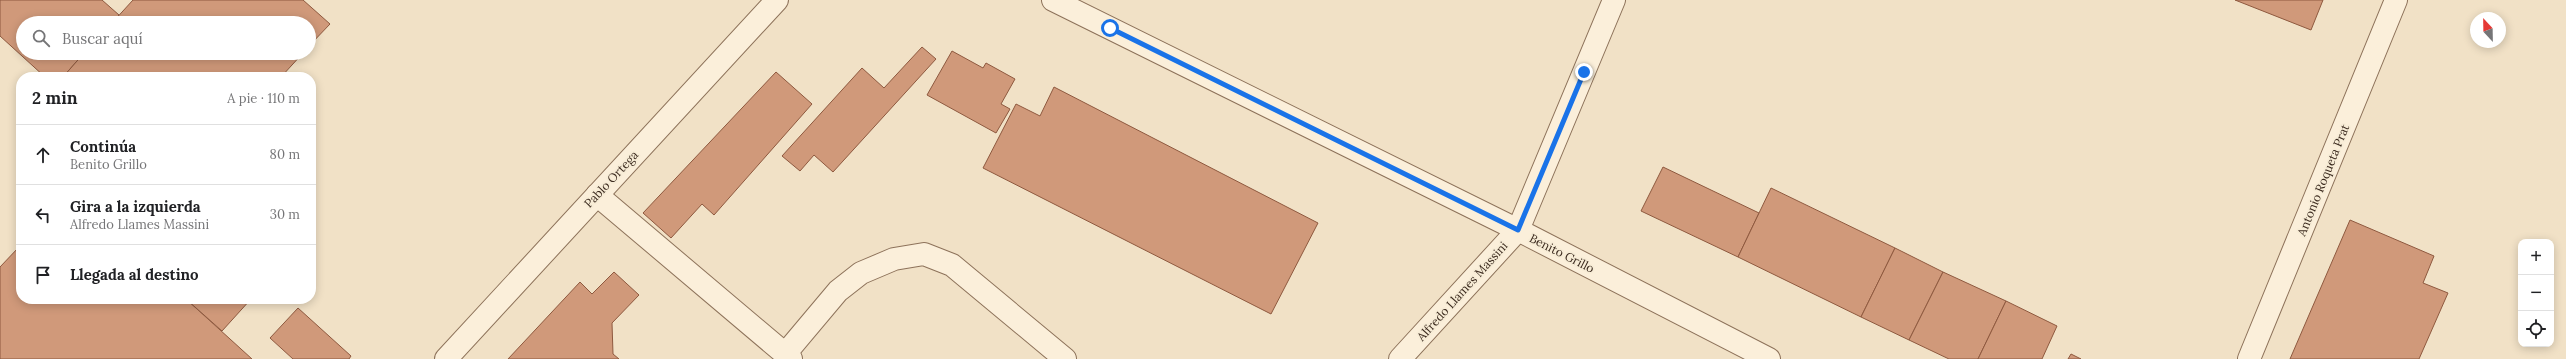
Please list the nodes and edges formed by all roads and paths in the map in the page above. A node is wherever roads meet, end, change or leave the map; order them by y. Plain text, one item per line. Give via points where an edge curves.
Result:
1 (777, 0) edge
2 (1053, 0) edge
3 (1614, 0) edge
4 (2396, 0) edge
5 (598, 194) junction
6 (1518, 230) junction
7 (788, 357) edge
8 (446, 359) edge
9 (1065, 359) edge
10 (1400, 359) edge
11 (1769, 359) edge
12 (2249, 359) edge

1 - 5 street, Pablo Ortega
2 - 6 street, Benito Grillo
3 - 6 street, Alfredo Llames Massini
4 - 12 street, Antonio Roqueta Prat
5 - 7 street
5 - 8 street, Pablo Ortega
6 - 10 street, Alfredo Llames Massini
6 - 11 street, Benito Grillo
7 - 9 street via 838,291 861,273 894,260 924,254 952,265

